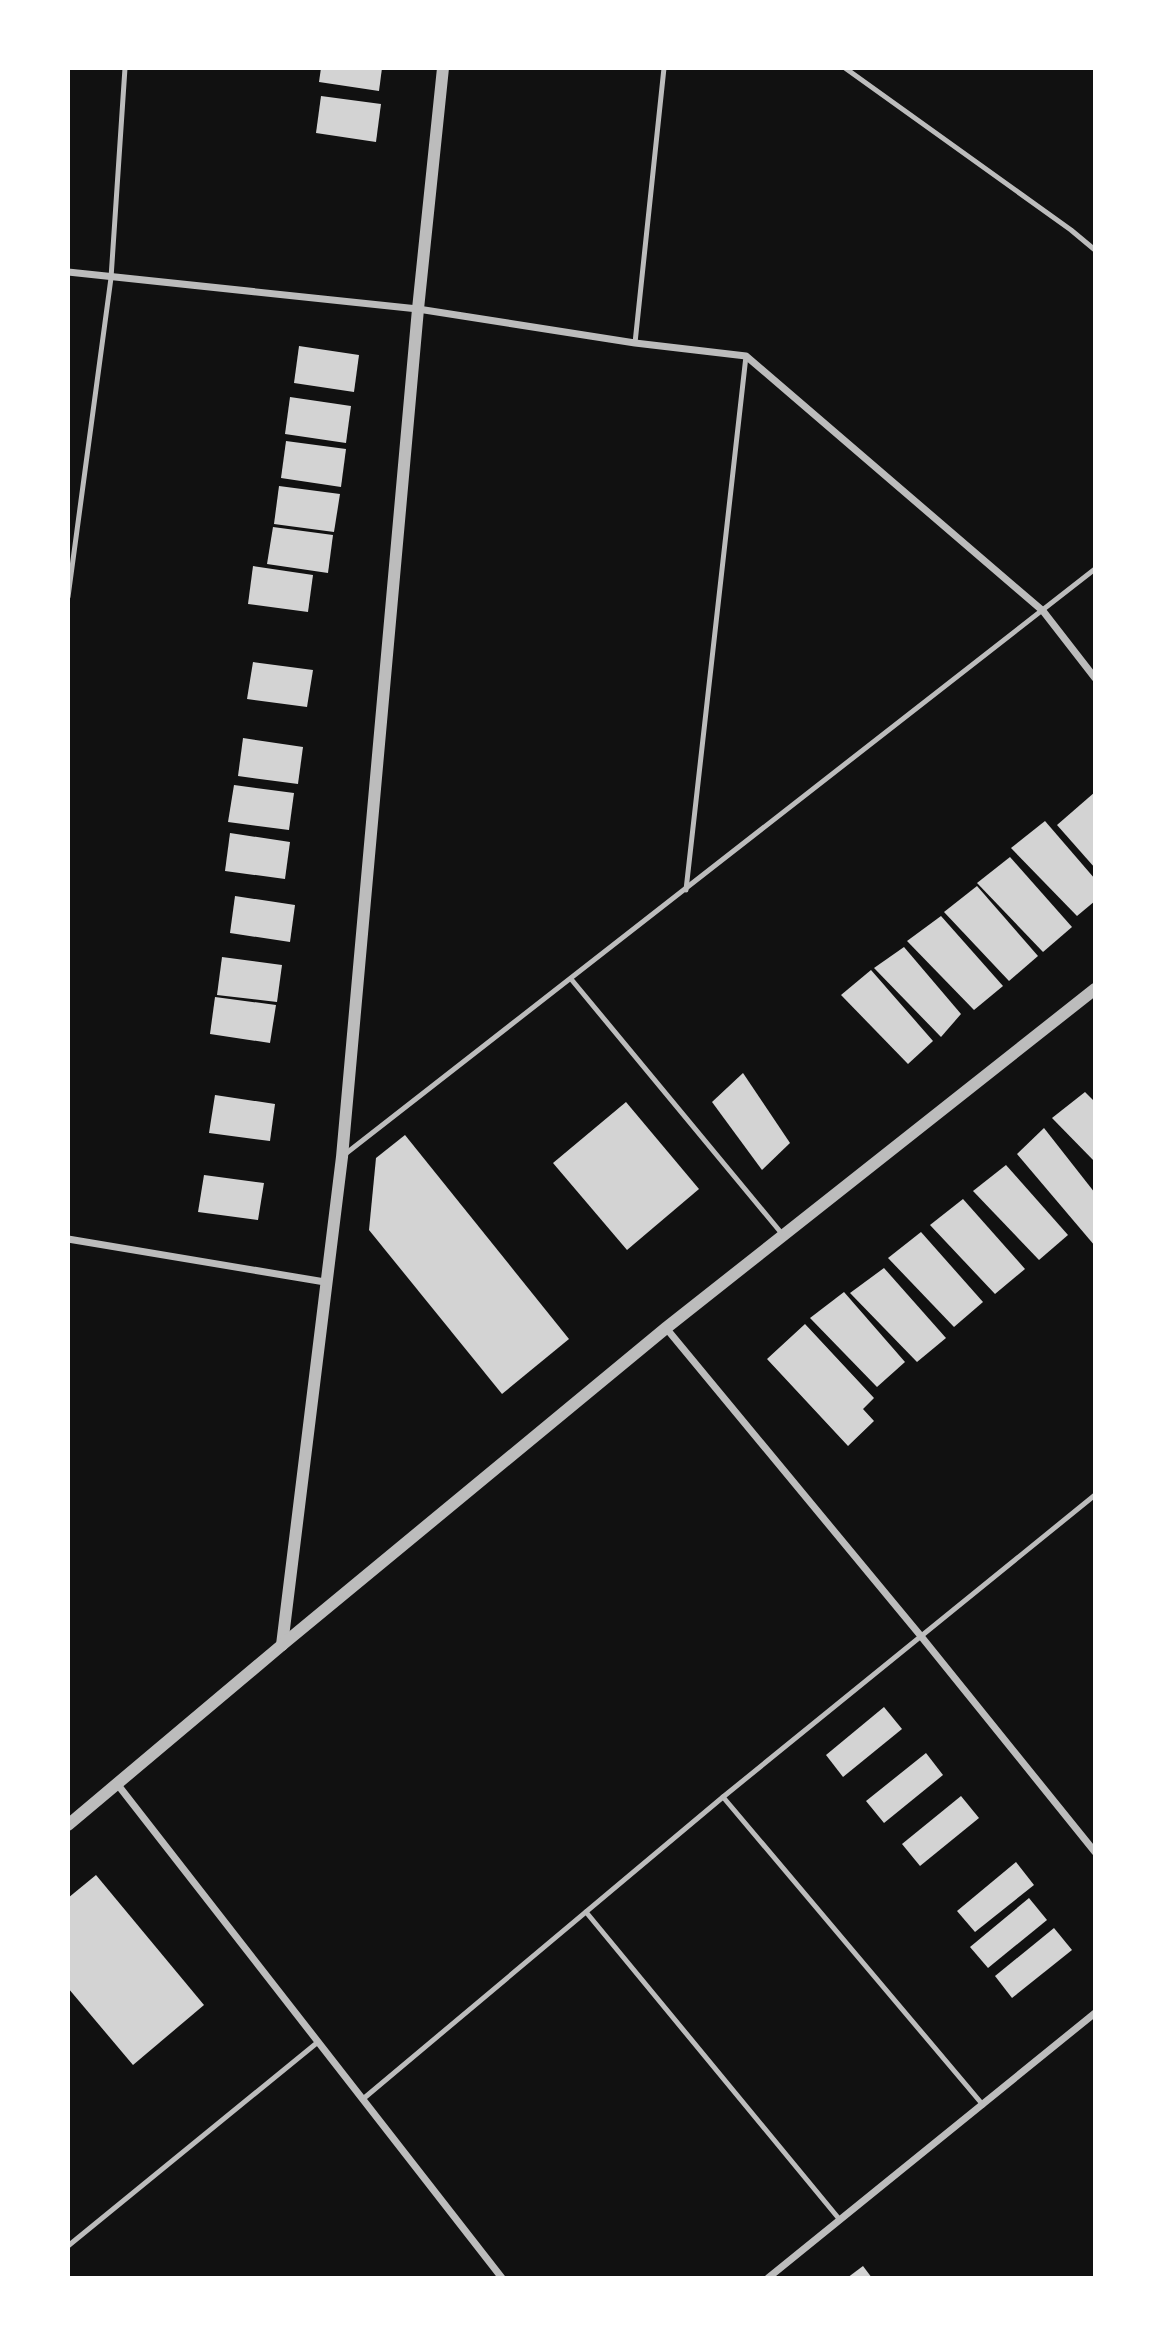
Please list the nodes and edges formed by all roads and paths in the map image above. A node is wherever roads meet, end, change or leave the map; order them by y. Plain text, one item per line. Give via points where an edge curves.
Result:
1 (125, 68) edge
2 (443, 68) edge
3 (664, 68) edge
4 (845, 68) edge
5 (1095, 250) edge
6 (68, 272) edge
7 (111, 278) junction
8 (418, 309) junction
9 (635, 343) junction
10 (746, 356) junction
11 (1095, 569) edge
12 (68, 597) edge
13 (1043, 611) junction
14 (1095, 678) edge
15 (686, 890) junction
16 (571, 979) junction
17 (1095, 989) edge
18 (342, 1157) junction
19 (783, 1236) junction
20 (68, 1238) edge
21 (325, 1282) junction
22 (666, 1328) junction
23 (1095, 1495) edge
24 (920, 1635) junction
25 (282, 1645) junction
26 (118, 1785) junction
27 (723, 1797) junction
28 (68, 1825) edge
29 (1095, 1853) edge
30 (586, 1912) junction
31 (1095, 2013) edge
32 (318, 2042) junction
33 (363, 2099) junction
34 (983, 2105) junction
35 (841, 2220) junction
36 (68, 2246) edge
37 (502, 2278) edge
38 (768, 2278) edge

1 - 7 lane
2 - 8 street
3 - 9 lane
4 - 5 lane
6 - 7 street
7 - 8 street
7 - 12 lane
8 - 9 street
8 - 18 street
9 - 10 street
10 - 13 street
10 - 15 lane
11 - 13 lane
13 - 14 street
13 - 15 lane
15 - 16 lane
16 - 18 lane
16 - 19 lane
17 - 19 street
18 - 21 street
19 - 22 street
20 - 21 street
21 - 25 street
22 - 24 street
22 - 25 street
23 - 24 lane
24 - 27 lane
24 - 29 street
25 - 26 street
26 - 28 street
26 - 32 street
27 - 30 lane
27 - 34 lane
30 - 33 lane
30 - 35 lane
31 - 34 street
32 - 33 street
32 - 36 lane
33 - 37 street
34 - 35 street
35 - 38 street

